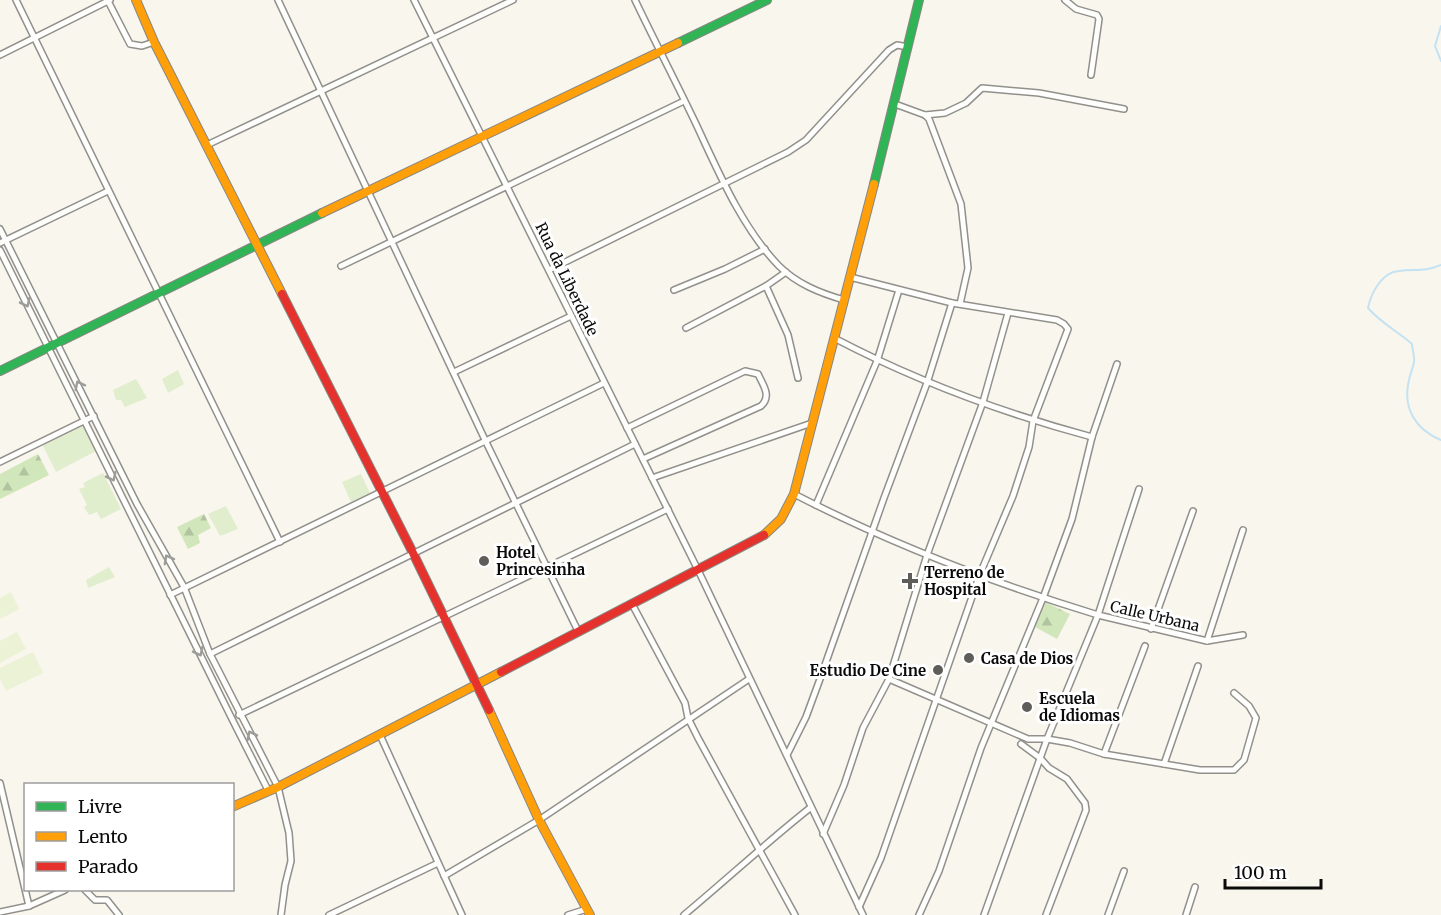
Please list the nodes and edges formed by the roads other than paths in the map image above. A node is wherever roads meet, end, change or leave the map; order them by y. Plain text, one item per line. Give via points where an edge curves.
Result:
1 (16, 0) edge
2 (136, 0) edge
3 (278, 0) edge
4 (414, 0) edge
5 (513, 0) edge
6 (635, 0) edge
7 (767, 0) edge
8 (920, 0) edge
9 (1065, 0) edge
10 (109, 1) edge
11 (34, 37) junction
12 (432, 38) junction
13 (154, 42) junction
14 (908, 47) junction
15 (659, 51) junction
16 (0, 55) edge
17 (1090, 75) dead end
18 (321, 91) junction
19 (684, 100) junction
20 (895, 104) junction
21 (1124, 109) dead end
22 (925, 115) junction
23 (483, 138) junction
24 (207, 145) junction
25 (724, 184) junction
26 (507, 186) junction
27 (108, 191) junction
28 (368, 191) junction
29 (0, 229) edge
30 (3, 242) edge
31 (393, 242) junction
32 (257, 247) junction
33 (765, 249) junction
34 (0, 250) edge
35 (341, 266) dead end
36 (549, 270) junction
37 (786, 272) junction
38 (850, 276) junction
39 (766, 286) junction
40 (899, 290) junction
41 (674, 291) dead end
42 (158, 293) junction
43 (844, 300) junction
44 (952, 303) junction
45 (960, 304) junction
46 (1008, 313) junction
47 (572, 316) junction
48 (686, 328) dead end
49 (834, 338) junction
50 (58, 342) junction
51 (48, 348) junction
52 (877, 361) junction
53 (1117, 364) dead end
54 (0, 371) edge
55 (454, 372) junction
56 (798, 378) dead end
57 (604, 383) junction
58 (927, 383) junction
59 (983, 402) junction
60 (94, 416) junction
61 (85, 420) junction
62 (1033, 422) junction
63 (812, 423) junction
64 (627, 428) junction
65 (1092, 437) junction
66 (486, 442) junction
67 (635, 444) junction
68 (643, 459) junction
69 (0, 462) edge
70 (652, 478) junction
71 (1139, 489) dead end
72 (382, 492) junction
73 (794, 494) junction
74 (516, 503) junction
75 (816, 505) junction
76 (668, 509) junction
77 (1193, 512) dead end
78 (1243, 530) dead end
79 (872, 532) junction
80 (280, 542) junction
81 (413, 553) junction
82 (927, 555) junction
83 (548, 567) junction
84 (698, 570) junction
85 (980, 574) junction
86 (184, 587) junction
87 (170, 595) junction
88 (1043, 598) junction
89 (632, 604) junction
90 (1098, 615) junction
91 (444, 617) junction
92 (1151, 629) junction
93 (578, 631) junction
94 (1243, 635) dead end
95 (1207, 641) junction
96 (1145, 646) dead end
97 (210, 654) junction
98 (1198, 666) dead end
99 (748, 679) junction
100 (889, 679) junction
101 (477, 684) junction
102 (1234, 693) dead end
103 (935, 699) junction
104 (241, 714) junction
105 (688, 718) junction
106 (232, 719) junction
107 (991, 724) junction
108 (380, 735) junction
109 (1047, 739) junction
110 (1021, 744) dead end
111 (1104, 754) junction
112 (787, 755) junction
113 (1040, 758) junction
114 (1164, 764) junction
115 (0, 783) edge
116 (268, 790) junction
117 (278, 790) junction
118 (234, 806) edge
119 (810, 808) junction
120 (539, 820) junction
121 (823, 834) junction
122 (760, 851) junction
123 (438, 863) junction
124 (1124, 872) dead end
125 (444, 876) junction
126 (24, 885) edge
127 (1195, 887) dead end
128 (25, 891) edge
129 (63, 891) edge
130 (86, 891) edge
131 (29, 906) junction
132 (859, 908) junction
133 (0, 912) edge
134 (588, 912) edge
135 (119, 915) edge
136 (281, 915) edge
137 (329, 915) edge
138 (462, 915) edge
139 (568, 915) edge
140 (684, 915) edge
141 (795, 915) edge
142 (863, 915) edge
143 (919, 915) edge
144 (984, 915) edge
145 (1046, 915) edge
146 (1108, 915) edge
147 (1186, 915) edge

1 - 11 street
2 - 13 street
3 - 18 street
4 - 12 street, Rua da Liberdade
5 - 12 street
6 - 15 street
7 - 15 street
8 - 14 street
9 - 17 street via 1099,19
10 - 11 street
10 - 13 street via 126,41 142,46
11 - 16 street
11 - 27 street
12 - 18 street
12 - 23 street, Rua da Liberdade
13 - 24 street
14 - 20 street
14 - 25 street via 897,45 889,50 806,140
15 - 19 street
15 - 23 street
18 - 24 street
18 - 28 street
19 - 25 street
19 - 26 street
20 - 22 street
20 - 38 street
21 - 22 street via 1039,93 982,88 966,103 945,113
22 - 45 street via 961,204 968,268
23 - 26 street, Rua da Liberdade
23 - 28 street
24 - 32 street
25 - 33 street
25 - 36 street
26 - 31 street
26 - 36 street, Rua da Liberdade
27 - 30 street
27 - 42 street
28 - 31 street
28 - 32 street
29 - 30 street
30 - 50 street
31 - 35 street
31 - 55 street
32 - 42 street
32 - 72 street
33 - 37 street
33 - 41 street
34 -> 51 street
36 - 47 street, Rua da Liberdade
37 - 39 street
37 - 43 street via 816,291
38 - 40 street
38 - 43 street
39 - 48 street
39 - 56 street via 788,335
40 - 44 street
40 - 52 street
42 - 50 street
42 - 80 street
43 - 49 street
44 - 45 street
44 - 58 street
45 - 46 street
46 - 59 street
46 - 62 street via 1057,320 1068,329
47 - 55 street
47 - 57 street, Rua da Liberdade
49 - 52 street
49 - 63 street
50 - 51 street
60 -> 50 street
51 - 54 street
51 - 61 street
52 - 58 street
52 - 75 street
53 - 65 street
55 - 66 street
57 - 64 street, Rua da Liberdade
57 - 66 street
58 - 59 street
58 - 79 street
59 - 62 street
59 - 82 street
60 - 61 street
86 -> 60 street
61 - 69 street
61 -> 87 street
62 - 65 street
62 - 85 street via 1013,496
63 - 70 street
63 - 73 street
64 - 67 street, Rua da Liberdade
64 - 68 street via 745,372 758,374 767,395 761,406
65 - 88 street via 1072,519
66 - 72 street
66 - 74 street
67 - 68 street, Rua da Liberdade
67 - 74 street
68 - 70 street, Rua da Liberdade
70 - 76 street, Rua da Liberdade
71 - 90 street
72 - 80 street
72 - 81 street
73 - 75 street, Calle Urbana
73 - 84 street via 785,516 774,528
74 - 81 street
74 - 83 street
75 - 79 street, Calle Urbana
76 - 83 street
76 - 84 street, Rua da Liberdade
77 - 92 street
78 - 95 street
79 - 82 street, Calle Urbana
79 - 112 street via 806,717
80 - 86 street
81 - 91 street
81 - 97 street
82 - 85 street, Calle Urbana
82 - 100 street
83 - 91 street
83 - 93 street
84 - 89 street
84 - 99 street, Rua da Liberdade
85 - 88 street, Calle Urbana
85 - 103 street
86 - 87 street
86 - 97 street
87 -> 106 street
88 - 90 street, Calle Urbana
88 - 107 street
89 - 93 street
89 - 105 street via 685,703
90 - 92 street, Calle Urbana
90 - 109 street
91 - 101 street
91 - 104 street
92 - 95 street, Calle Urbana
93 - 101 street
94 - 95 street, Calle Urbana
96 - 111 street
97 - 104 street
98 - 114 street
99 - 105 street
99 - 112 street, Rua da Liberdade
100 - 103 street
100 - 121 street via 863,728
101 - 108 street
101 - 120 street
102 - 114 street via 1256,718 1244,760 1238,767 1200,770
103 - 107 street
103 - 132 street via 881,858
104 - 106 street
117 -> 104 street
105 - 120 street
105 - 122 street
106 - 116 street
107 - 109 street via 1028,739
107 - 143 street via 939,871
108 - 117 street
108 - 123 street
109 - 111 street
109 - 113 street
110 - 113 street
111 - 114 street
112 - 119 street, Rua da Liberdade
113 - 144 street
113 - 145 street via 1067,779 1086,810
115 - 126 street
116 - 117 street
116 - 118 street
117 - 136 street via 289,833 291,861
119 - 121 street, Rua da Liberdade
119 - 122 street
120 - 125 street
120 - 134 street
121 - 132 street, Rua da Liberdade
122 - 140 street
122 - 141 street
123 - 125 street
123 - 137 street
124 - 146 street
125 - 138 street
127 - 147 street
128 - 131 street
129 - 131 street
130 - 135 street via 95,900 107,900
131 - 133 street
132 - 142 street, Rua da Liberdade
134 - 139 street

